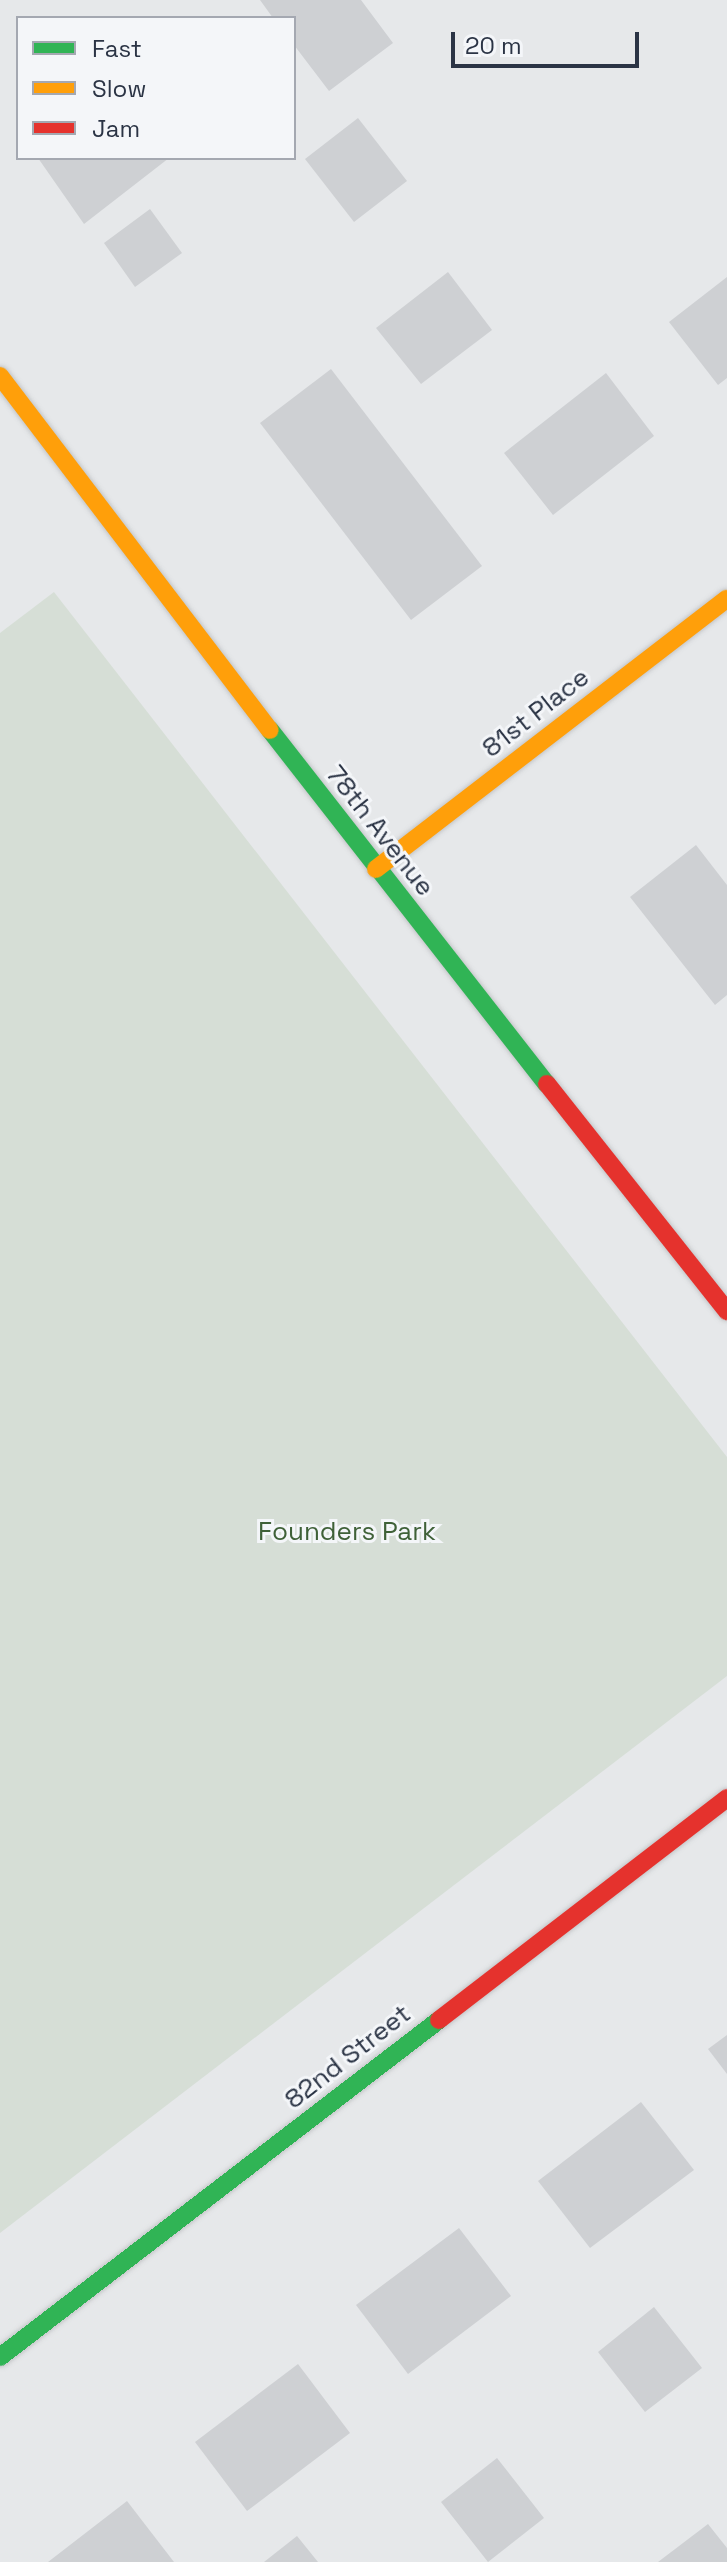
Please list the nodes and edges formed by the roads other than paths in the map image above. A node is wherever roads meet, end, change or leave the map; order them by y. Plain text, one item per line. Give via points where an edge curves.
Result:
1 (0, 376) edge
2 (727, 599) edge
3 (376, 869) junction
4 (727, 1311) edge
5 (727, 1798) edge
6 (0, 2357) edge

1 - 3 street, 78th Avenue
2 - 3 street, 81st Place
3 - 4 street, 78th Avenue
5 - 6 street, 82nd Street

